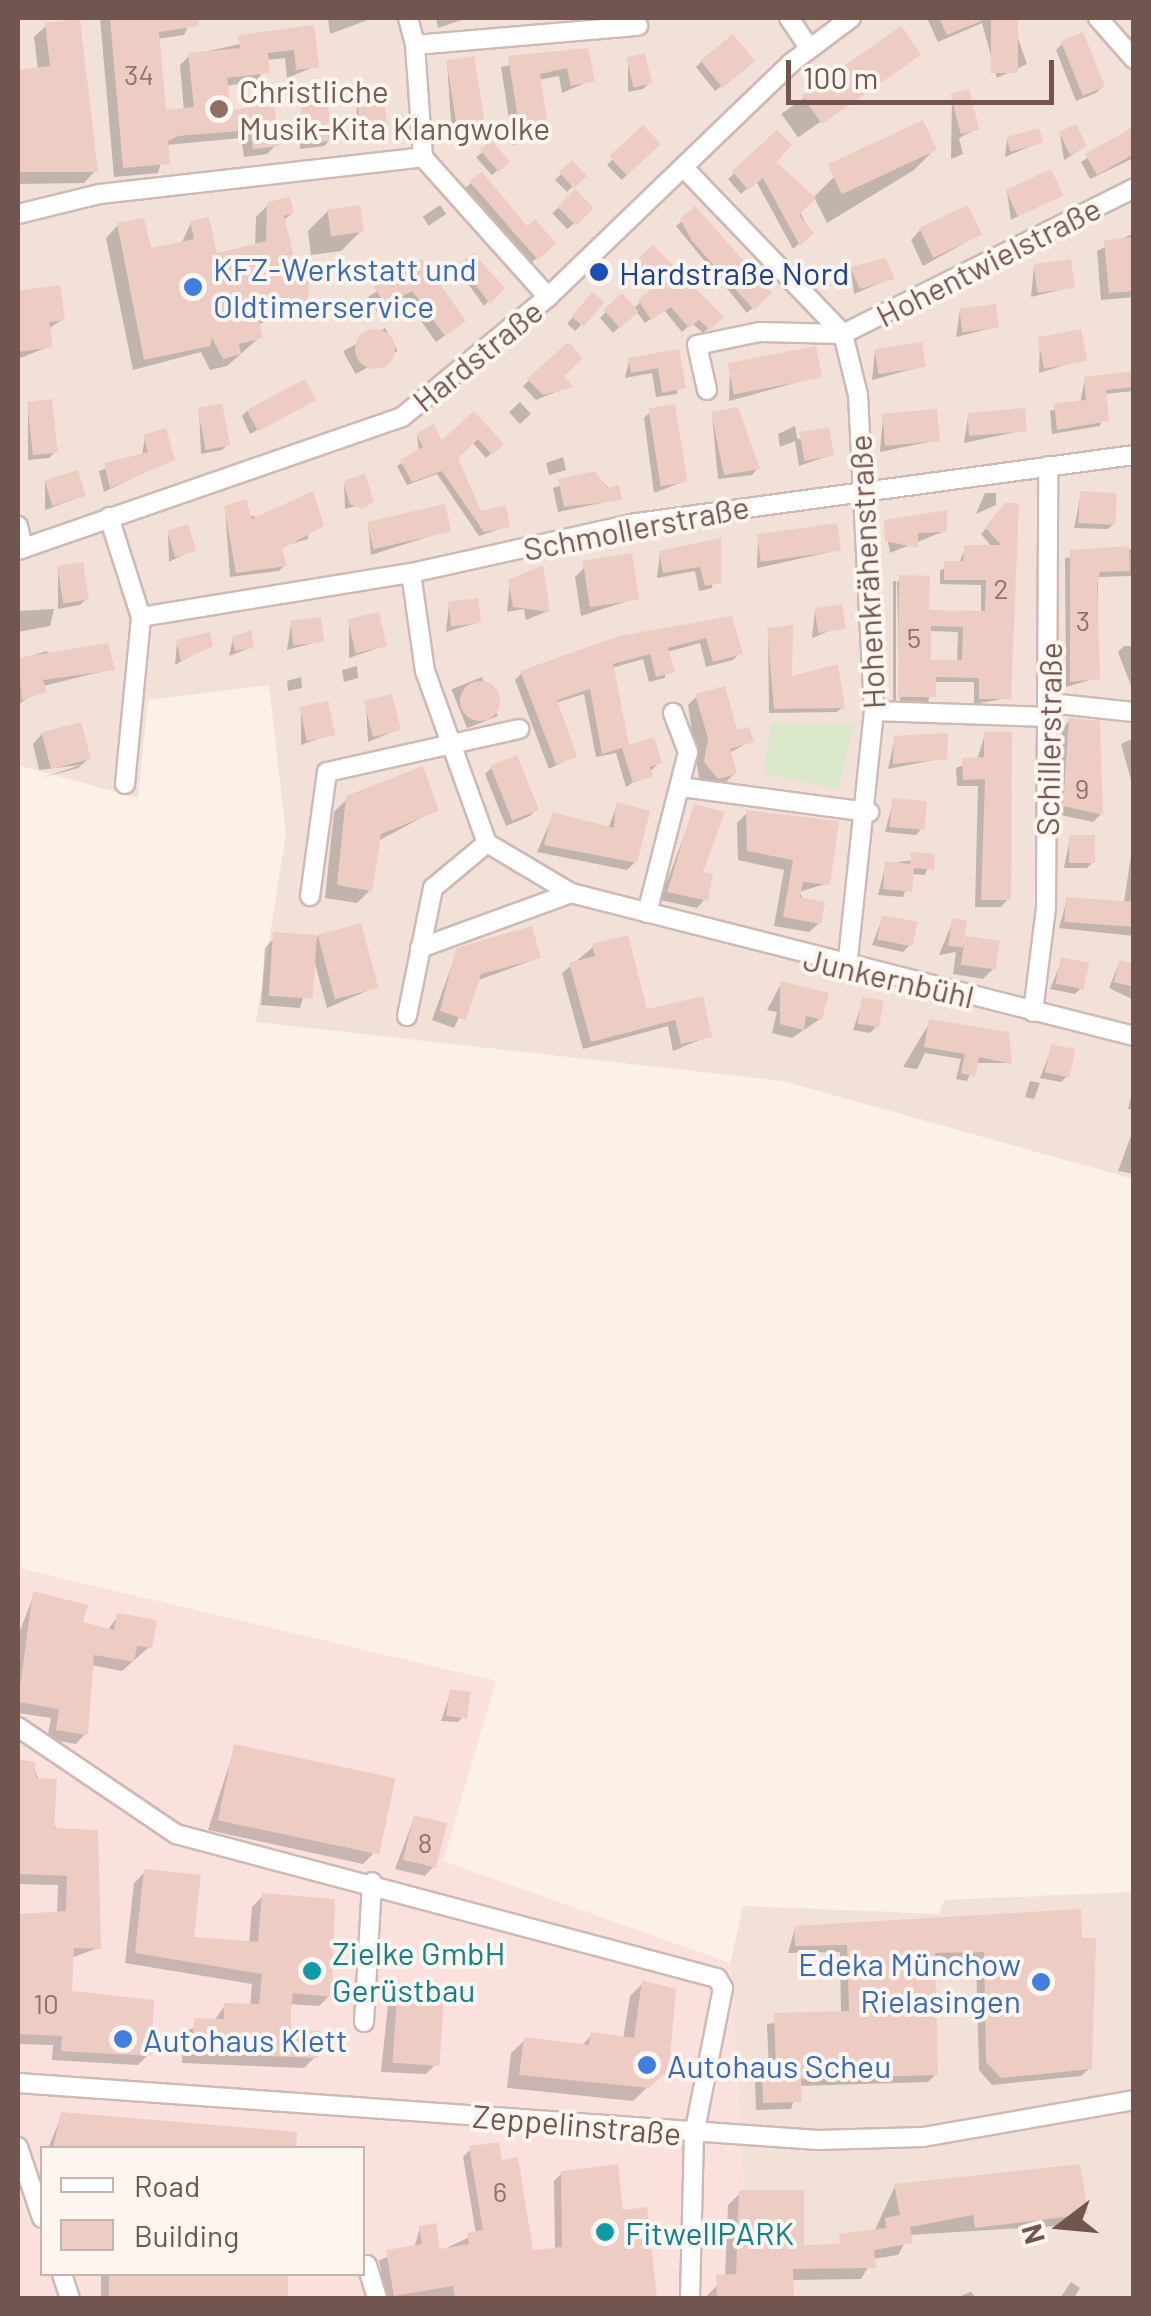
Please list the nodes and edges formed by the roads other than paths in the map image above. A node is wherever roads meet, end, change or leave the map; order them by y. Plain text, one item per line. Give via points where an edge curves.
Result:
1 (408, 18) edge
2 (789, 18) edge
3 (851, 18) edge
4 (1098, 18) edge
5 (638, 26) dead end
6 (1124, 34) edge
7 (416, 45) junction
8 (809, 48) junction
9 (1134, 60) edge
10 (423, 157) junction
11 (684, 168) junction
12 (1134, 188) edge
13 (18, 214) edge
14 (548, 297) junction
15 (843, 334) junction
16 (707, 390) dead end
17 (1134, 455) edge
18 (1048, 466) junction
19 (863, 488) junction
20 (109, 517) junction
21 (18, 526) edge
22 (20, 549) edge
23 (411, 574) junction
24 (141, 618) junction
25 (1050, 710) junction
26 (874, 712) junction
27 (1134, 712) edge
28 (673, 713) dead end
29 (519, 728) dead end
30 (448, 747) junction
31 (125, 784) dead end
32 (681, 787) junction
33 (869, 812) junction
34 (487, 842) junction
35 (570, 893) junction
36 (310, 896) dead end
37 (647, 913) junction
38 (420, 948) junction
39 (847, 967) junction
40 (1033, 1012) junction
41 (407, 1016) dead end
42 (1134, 1036) edge
43 (18, 1727) edge
44 (372, 1882) junction
45 (364, 2022) dead end
46 (18, 2082) edge
47 (1134, 2100) edge
48 (694, 2134) junction
49 (18, 2146) edge
50 (40, 2212) edge
51 (367, 2264) dead end
52 (377, 2298) edge
53 (690, 2298) edge

1 - 7 street
2 - 8 street
3 - 8 street, Hardstraße
4 - 6 street
5 - 7 street
6 - 9 street
7 - 10 street
8 - 11 street, Hardstraße
10 - 13 street via 100,194
10 - 14 street
11 - 14 street, Hardstraße
11 - 15 street, Hohenkrähenstraße
12 - 15 street, Hohentwielstraße
14 - 20 street, Hardstraße via 392,423
15 - 16 street via 760,332 692,345
15 - 19 street, Hohenkrähenstraße via 858,394
17 - 18 street, Schmollerstraße
18 - 19 street, Schmollerstraße
18 - 25 street, Schillerstraße
19 - 23 street, Schmollerstraße via 637,523
19 - 26 street, Hohenkrähenstraße
20 - 22 street, Hardstraße
20 - 24 street
21 - 22 street
23 - 24 street, Schmollerstraße
23 - 30 street
24 - 31 street
25 - 26 street
25 - 27 street
25 - 40 street, Schillerstraße via 1046,907
26 - 33 street, Hohenkrähenstraße
28 - 32 street via 688,752
29 - 30 street
30 - 34 street
30 - 36 street via 327,772
32 - 33 street
32 - 37 street
33 - 39 street, Hohenkrähenstraße
34 - 35 street, Junkernbühl
34 - 38 street via 433,888
35 - 37 street, Junkernbühl
35 - 38 street
37 - 39 street, Junkernbühl
38 - 41 street
39 - 40 street, Junkernbühl
40 - 42 street, Junkernbühl
43 - 44 street via 176,1834
44 - 45 street
44 - 48 street via 717,1978 723,1988
46 - 48 street, Zeppelinstraße
47 - 48 street, Zeppelinstraße via 924,2137
48 - 53 street
49 - 50 street
51 - 52 street

